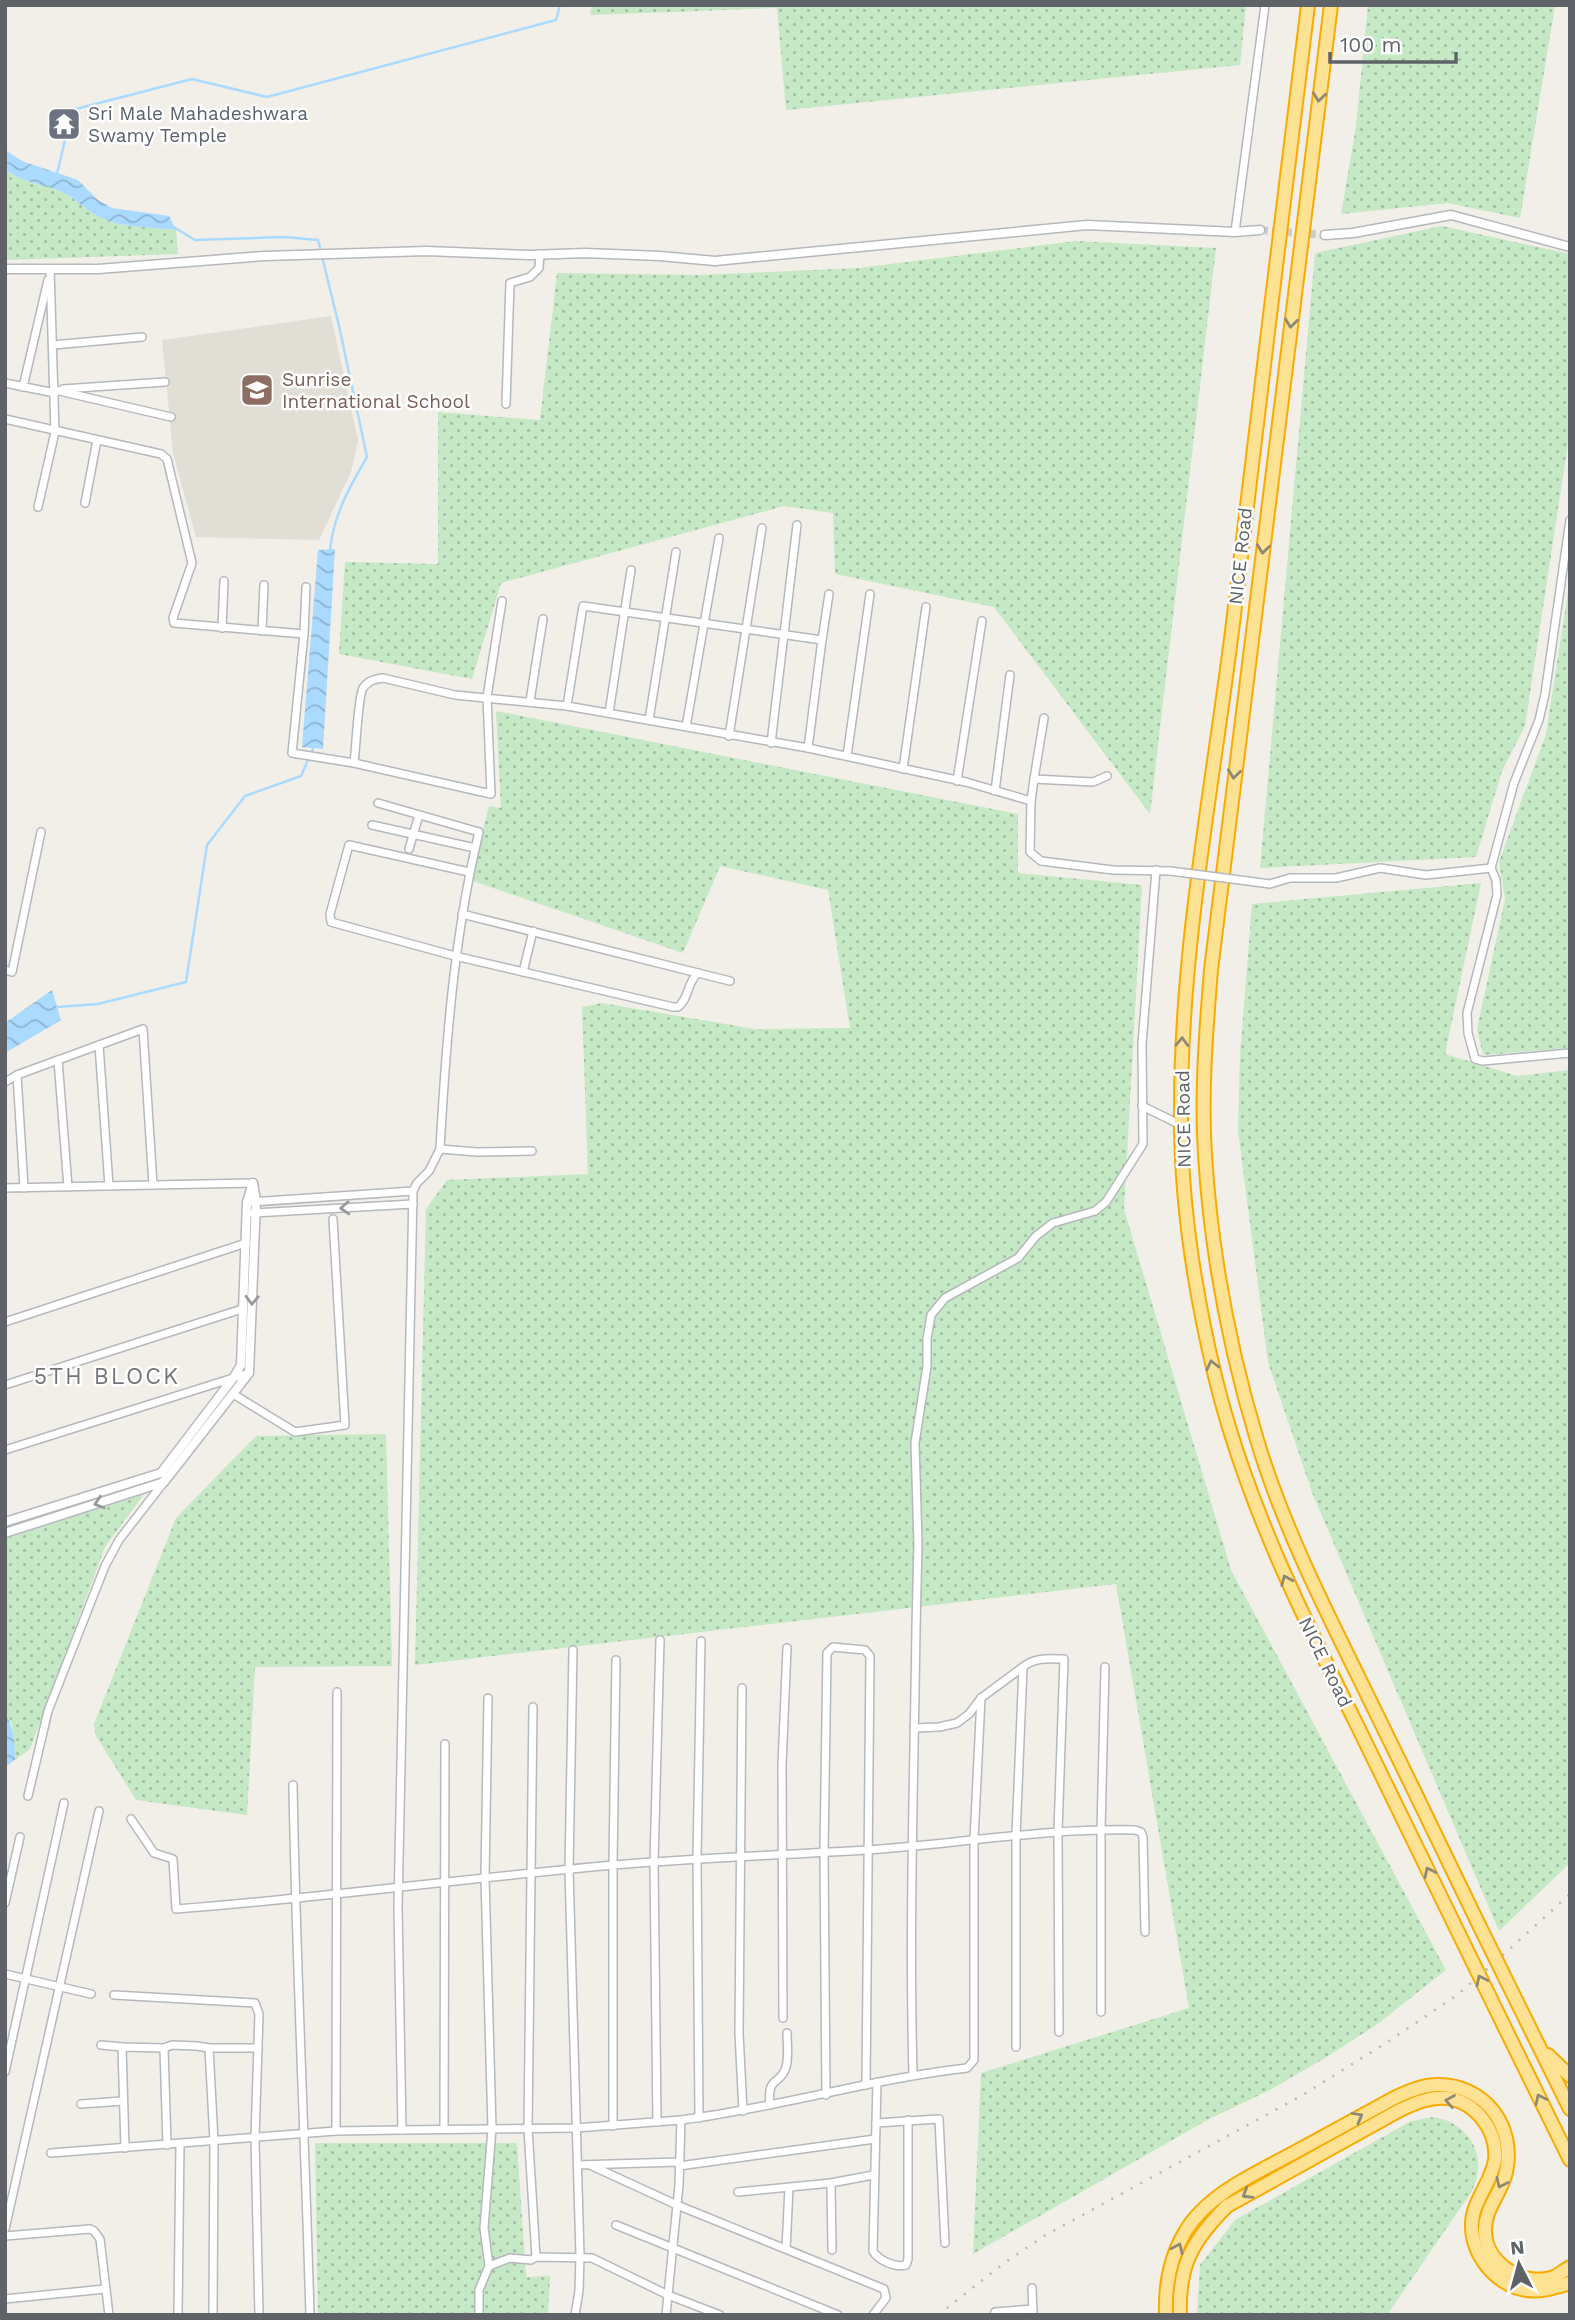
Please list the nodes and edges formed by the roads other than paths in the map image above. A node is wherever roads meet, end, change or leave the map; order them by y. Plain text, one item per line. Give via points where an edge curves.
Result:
1 (1265, 5) edge
2 (1308, 5) edge
3 (1331, 5) edge
4 (1260, 230) tunnel mouth
5 (1235, 232) junction
6 (1325, 235) tunnel mouth
7 (1570, 247) edge
8 (540, 254) junction
9 (5, 269) edge
10 (50, 269) junction
11 (142, 337) dead end
12 (53, 345) junction
13 (165, 382) dead end
14 (5, 383) edge
15 (23, 387) junction
16 (55, 391) junction
17 (506, 404) dead end
18 (171, 417) dead end
19 (5, 419) edge
20 (55, 432) junction
21 (97, 440) junction
22 (85, 503) dead end
23 (38, 507) dead end
24 (1570, 520) edge
25 (797, 525) dead end
26 (762, 528) dead end
27 (719, 538) dead end
28 (676, 552) dead end
29 (631, 570) dead end
30 (224, 581) dead end
31 (264, 585) dead end
32 (306, 587) dead end
33 (829, 594) dead end
34 (870, 594) dead end
35 (502, 601) dead end
36 (926, 607) dead end
37 (624, 612) junction
38 (666, 618) junction
39 (543, 619) dead end
40 (982, 621) dead end
41 (704, 623) junction
42 (222, 628) junction
43 (746, 629) junction
44 (262, 631) junction
45 (304, 634) junction
46 (783, 635) junction
47 (822, 640) junction
48 (1010, 675) dead end
49 (487, 697) junction
50 (530, 701) junction
51 (567, 706) junction
52 (609, 713) junction
53 (1044, 718) dead end
54 (649, 720) junction
55 (686, 727) junction
56 (729, 736) junction
57 (771, 743) junction
58 (808, 748) junction
59 (847, 756) junction
60 (354, 763) junction
61 (903, 769) junction
62 (1107, 776) dead end
63 (1034, 779) junction
64 (957, 781) junction
65 (995, 792) junction
66 (1031, 802) junction
67 (378, 803) dead end
68 (419, 815) junction
69 (372, 825) dead end
70 (41, 832) dead end
71 (413, 834) junction
72 (475, 848) junction
73 (409, 849) dead end
74 (1491, 868) junction
75 (1157, 870) junction
76 (469, 872) junction
77 (462, 914) junction
78 (533, 932) junction
79 (455, 956) junction
80 (5, 970) edge
81 (523, 972) junction
82 (698, 973) junction
83 (730, 981) dead end
84 (99, 1045) junction
85 (1570, 1053) edge
86 (58, 1060) junction
87 (17, 1075) junction
88 (5, 1082) edge
89 (1143, 1106) junction
90 (1181, 1125) junction
91 (440, 1149) junction
92 (531, 1151) dead end
93 (253, 1183) joint
94 (153, 1185) junction
95 (110, 1186) junction
96 (68, 1187) junction
97 (5, 1188) edge
98 (24, 1188) junction
99 (413, 1191) junction
100 (252, 1201) junction
101 (413, 1204) junction
102 (251, 1213) junction
103 (333, 1219) dead end
104 (246, 1243) junction
105 (242, 1309) junction
106 (5, 1322) edge
107 (249, 1373) junction
108 (234, 1377) junction
109 (5, 1385) edge
110 (233, 1394) junction
111 (5, 1450) edge
112 (161, 1472) junction
113 (164, 1482) junction
114 (5, 1522) edge
115 (5, 1532) edge
116 (660, 1640) dead end
117 (701, 1641) dead end
118 (787, 1648) dead end
119 (573, 1650) dead end
120 (616, 1660) dead end
121 (1023, 1667) junction
122 (1105, 1667) dead end
123 (742, 1688) dead end
124 (337, 1692) dead end
125 (488, 1698) dead end
126 (981, 1698) junction
127 (533, 1707) dead end
128 (914, 1728) junction
129 (445, 1744) dead end
130 (293, 1785) dead end
131 (28, 1796) dead end
132 (64, 1804) dead end
133 (99, 1811) dead end
134 (131, 1819) dead end
135 (1101, 1830) junction
136 (1058, 1831) junction
137 (1016, 1836) junction
138 (20, 1837) dead end
139 (974, 1840) junction
140 (913, 1846) junction
141 (867, 1850) junction
142 (824, 1852) junction
143 (782, 1854) junction
144 (739, 1856) junction
145 (697, 1859) junction
146 (654, 1862) junction
147 (613, 1865) junction
148 (569, 1870) junction
149 (533, 1873) junction
150 (485, 1878) junction
151 (443, 1882) junction
152 (398, 1887) junction
153 (336, 1895) junction
154 (295, 1900) junction
155 (5, 1903) edge
156 (1145, 1932) dead end
157 (5, 1974) edge
158 (26, 1979) junction
159 (60, 1987) junction
160 (91, 1994) dead end
161 (114, 1995) dead end
162 (1101, 2012) dead end
163 (783, 2018) dead end
164 (1059, 2032) dead end
165 (787, 2033) dead end
166 (101, 2045) dead end
167 (122, 2047) junction
168 (1016, 2047) dead end
169 (1541, 2047) junction
170 (209, 2048) junction
171 (258, 2048) junction
172 (164, 2049) junction
173 (5, 2072) edge
174 (913, 2074) junction
175 (1570, 2076) edge
176 (877, 2082) junction
177 (866, 2085) junction
178 (826, 2095) junction
179 (123, 2101) junction
180 (81, 2104) dead end
181 (770, 2105) junction
182 (1570, 2109) edge
183 (743, 2111) junction
184 (699, 2118) junction
185 (681, 2120) junction
186 (908, 2120) junction
187 (657, 2122) junction
188 (876, 2123) junction
189 (613, 2126) junction
190 (576, 2128) junction
191 (444, 2129) junction
192 (492, 2129) junction
193 (528, 2129) junction
194 (402, 2130) junction
195 (336, 2131) junction
196 (305, 2133) junction
197 (256, 2138) junction
198 (875, 2139) junction
199 (214, 2141) junction
200 (180, 2144) junction
201 (167, 2145) junction
202 (125, 2148) junction
203 (51, 2153) dead end
204 (1570, 2160) edge
205 (679, 2164) junction
206 (578, 2165) junction
207 (590, 2165) junction
208 (873, 2175) junction
209 (831, 2183) junction
210 (789, 2188) junction
211 (738, 2192) dead end
212 (677, 2205) junction
213 (616, 2225) dead end
214 (5, 2229) edge
215 (5, 2236) edge
216 (945, 2243) dead end
217 (673, 2248) junction
218 (786, 2249) junction
219 (832, 2250) dead end
220 (580, 2256) junction
221 (536, 2257) junction
222 (489, 2266) junction
223 (1570, 2267) edge
224 (1570, 2283) edge
225 (1032, 2288) dead end
226 (105, 2289) junction
227 (668, 2295) junction
228 (5, 2298) edge
229 (1033, 2312) edge
230 (109, 2315) edge
231 (178, 2315) edge
232 (213, 2315) edge
233 (259, 2315) edge
234 (310, 2315) edge
235 (479, 2315) edge
236 (575, 2315) edge
237 (666, 2315) edge
238 (720, 2315) edge
239 (838, 2315) edge
240 (873, 2315) edge
241 (994, 2315) edge
242 (1166, 2315) edge
243 (1180, 2315) edge

1 - 5 street
90 -> 2 highway, NICE Road via 1189,956
3 -> 169 highway, NICE Road, bridge via 1210,970 1205,1153 1228,1330 1277,1497 1318,1593
4 - 5 street
5 - 8 street via 1087,225 725,260
6 - 7 street via 1451,215
8 - 10 street via 352,253
8 - 17 street via 539,268 530,277 510,283
9 - 10 street
10 - 12 street
10 - 15 street
11 - 12 street
12 - 16 street
13 - 16 street
14 - 15 street
15 - 16 street
16 - 18 street
16 - 20 street
19 - 20 street
20 - 21 street
20 - 23 street
21 - 22 street
21 - 42 street via 167,459 192,563 174,623
24 - 74 street via 1545,694
25 - 46 street
26 - 43 street
27 - 41 street
28 - 38 street
29 - 37 street
30 - 42 street
31 - 44 street
32 - 45 street
33 - 47 street
34 - 59 street
35 - 49 street
36 - 61 street
37 - 38 street
37 - 51 street via 583,606
37 - 52 street
38 - 41 street
38 - 54 street
39 - 50 street
40 - 64 street
41 - 43 street
41 - 55 street
42 - 44 street
43 - 46 street
43 - 56 street
44 - 45 street
45 - 60 street via 292,753
46 - 47 street
46 - 57 street
47 - 58 street
48 - 65 street
49 - 50 street
49 - 60 street via 373,680 364,685 360,695
49 - 60 street via 491,794
50 - 51 street
51 - 52 street
52 - 54 street
53 - 63 street
54 - 55 street
55 - 56 street
56 - 57 street
57 - 58 street
58 - 59 street
59 - 61 street
61 - 64 street
62 - 63 street via 1093,782
63 - 66 street
64 - 65 street
65 - 66 street
66 - 75 street via 1030,852 1035,858 1113,870
67 - 68 street
68 - 71 street
68 - 72 street via 479,832
69 - 71 street
70 - 80 street via 12,972
71 - 72 street
71 - 73 street
72 - 76 street
74 - 75 street, bridge via 1426,875 1380,868 1270,884
74 - 85 street via 1497,895 1467,1013 1475,1059
75 - 89 street via 1142,1044
76 - 77 street
76 - 79 street via 349,845 330,914 331,922
77 - 78 street
77 - 79 street
78 - 81 street
78 - 82 street
79 - 81 street
79 - 91 street
81 - 82 street via 678,1007
82 - 83 street
84 - 86 street
84 - 94 street via 143,1029
84 - 95 street
86 - 87 street
86 - 96 street
87 - 88 street
87 - 98 street
89 - 90 street
89 - 128 street via 1143,1144 1106,1202 1095,1211 1053,1223 1018,1258 945,1298 931,1315 915,1443 918,1596
204 -> 90 highway, NICE Road, bridge via 1292,1591 1254,1504 1215,1377 1195,1280
91 - 92 street
91 - 99 street
93 - 94 street
93 - 100 street
94 - 95 street
95 - 96 street
96 - 98 street
97 - 98 street
99 - 100 street
99 - 101 street
100 - 102 street
101 -> 102 street
101 - 152 street
102 - 104 street
102 -> 107 street
103 - 110 street via 345,1425 296,1432
104 - 105 street
104 - 106 street
105 - 108 street via 241,1365
105 - 109 street
107 - 108 street
107 - 110 street
108 - 111 street
108 - 112 street
110 - 113 street
112 - 113 street
112 - 114 street
113 -> 115 street
113 - 131 street via 105,1566 48,1711
116 - 146 street
117 - 145 street
118 - 143 street
119 - 148 street
120 - 147 street
121 - 126 street
121 - 136 street via 1038,1659 1064,1659
121 - 137 street
122 - 135 street
123 - 144 street
124 - 153 street
125 - 150 street
126 - 128 street via 957,1723
126 - 139 street
127 - 149 street
128 - 140 street
129 - 151 street
130 - 154 street
132 - 158 street
133 - 159 street
134 - 154 street via 154,1853 173,1859 176,1909
135 - 136 street
135 - 156 street via 1135,1830 1143,1836
135 - 162 street
136 - 137 street
136 - 164 street
137 - 139 street
137 - 168 street
138 - 155 street
139 - 140 street
139 - 174 street via 974,2060 967,2068
140 - 141 street
140 - 174 street
141 - 142 street
141 - 142 street via 870,1656 864,1650 833,1647 827,1653
141 - 177 street
142 - 143 street
142 - 178 street
143 - 144 street
143 - 163 street
144 - 145 street
144 - 183 street
145 - 146 street
145 - 184 street
146 - 147 street
146 - 187 street
147 - 148 street
147 - 189 street
148 - 149 street
148 - 190 street
149 - 150 street
149 - 193 street
150 - 151 street
150 - 192 street
151 - 152 street
151 - 191 street
152 - 153 street
152 - 194 street
153 - 154 street
153 - 195 street
154 - 196 street
157 - 158 street
158 - 159 street
158 - 173 street
159 - 160 street
159 - 214 street
161 - 171 street via 255,2003
165 - 181 street via 787,2065 770,2084
166 - 167 street
167 - 172 street
167 - 179 street
169 - 175 highway
169 - 182 highway, NICE Road
170 - 171 street
170 - 172 street via 172,2045
170 - 199 street
171 - 197 street
172 - 201 street
174 - 176 street
176 - 177 street
176 - 188 street
177 - 178 street
178 - 181 street
179 - 180 street
179 - 202 street
181 - 183 street
183 - 184 street
184 - 185 street
185 - 187 street
185 - 205 street
186 - 188 street
186 - 208 street via 906,2265 896,2266 874,2254
186 - 216 street via 936,2118 940,2122
187 - 189 street
188 - 198 street
189 - 190 street
190 - 193 street
190 - 206 street
191 - 192 street
191 - 194 street
192 - 193 street
192 - 222 street via 484,2228
193 - 221 street
194 - 195 street
195 - 196 street
196 - 197 street
196 - 234 street
197 - 199 street
197 - 233 street
198 - 205 street
198 - 208 street
199 - 200 street
199 - 232 street
200 - 201 street
200 - 231 street
201 - 202 street
202 - 203 street
205 - 207 street
205 - 212 street
206 - 207 street
206 - 220 street
207 - 212 street
208 - 209 street
209 - 210 street
209 - 219 street
210 - 211 street
210 - 218 street
212 - 217 street
212 - 218 street
213 - 217 street
215 - 226 street via 94,2231 100,2239
217 - 227 street
217 - 239 street
218 - 240 street via 884,2289 887,2296
220 - 221 street
220 - 227 street
220 - 236 street
221 - 222 street via 510,2258
222 - 235 street via 480,2290
242 -> 223 highway via 1174,2254 1203,2210 1247,2179 1396,2096 1436,2084 1456,2086 1477,2096 1505,2130 1506,2175 1486,2214 1485,2234 1493,2256 1508,2270 1531,2279 1553,2278
224 -> 243 highway via 1525,2290 1504,2282 1478,2254 1473,2216 1490,2180 1494,2138 1483,2119 1465,2104 1446,2098 1423,2100 1401,2110 1227,2206 1191,2250 1182,2277
225 - 229 street
226 - 228 street
226 - 230 street
227 - 237 street
227 - 238 street
229 - 241 street

